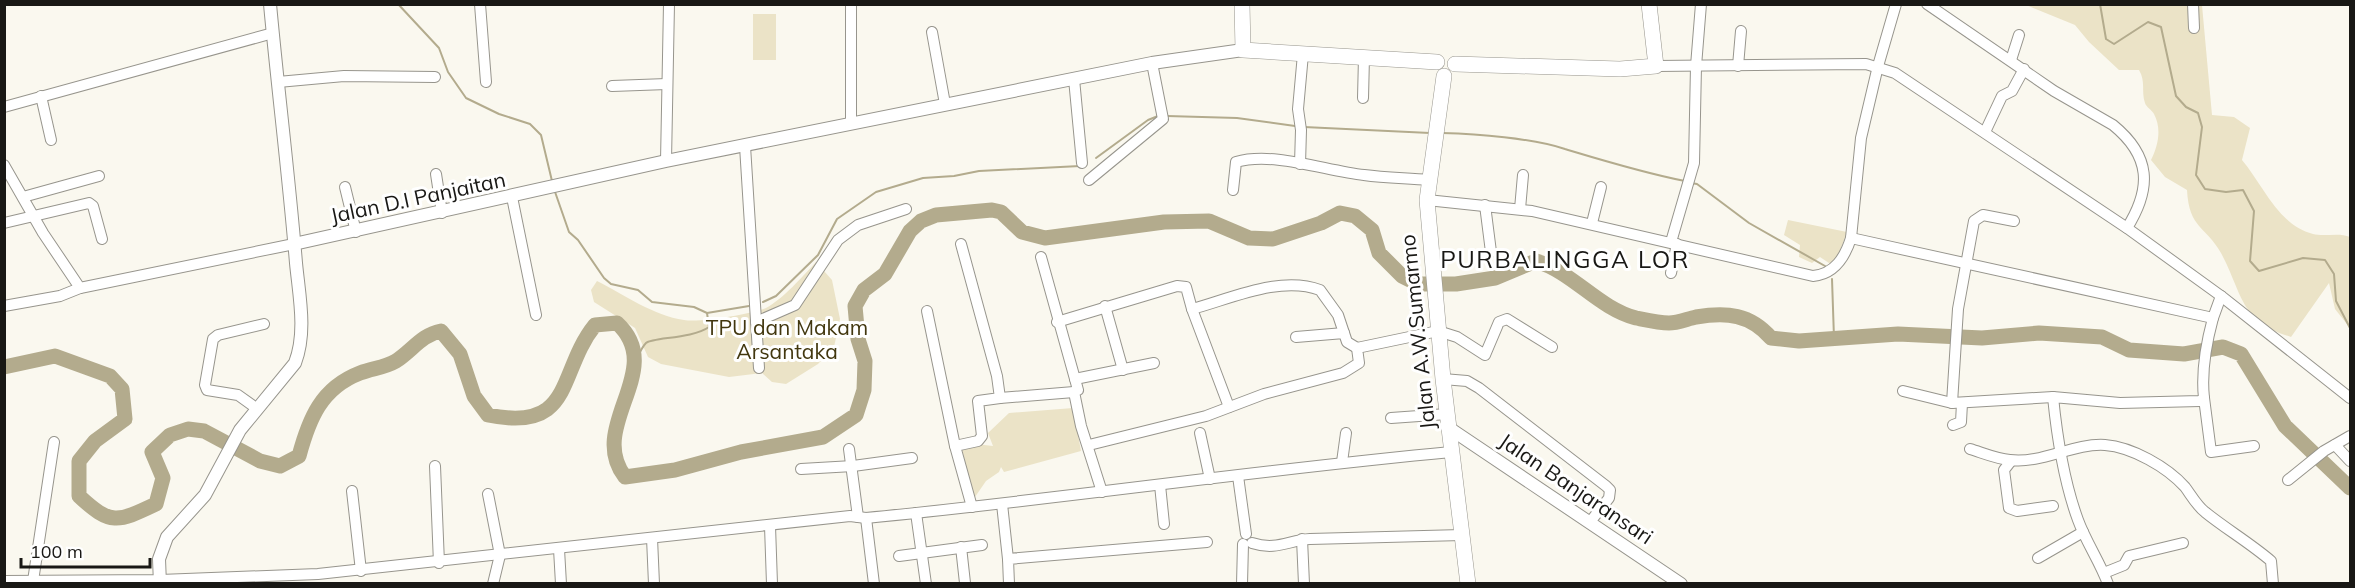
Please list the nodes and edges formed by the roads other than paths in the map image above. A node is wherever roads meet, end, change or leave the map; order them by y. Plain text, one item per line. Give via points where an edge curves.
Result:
1 (270, 4) edge
2 (480, 4) edge
3 (669, 4) edge
4 (851, 4) edge
5 (1242, 4) edge
6 (1649, 4) edge
7 (1701, 4) edge
8 (1896, 4) edge
9 (2193, 4) edge
10 (1934, 6) edge
11 (2194, 28) dead end
12 (1741, 31) dead end
13 (932, 32) dead end
14 (273, 33) junction
15 (2019, 35) dead end
16 (1243, 50) junction
17 (1303, 54) junction
18 (1364, 57) junction
19 (2011, 60) junction
20 (1437, 62) junction
21 (1152, 63) junction
22 (1455, 64) junction
23 (1656, 66) junction
24 (1696, 66) junction
25 (1738, 66) junction
26 (1878, 66) junction
27 (2024, 69) junction
28 (1444, 76) junction
29 (435, 77) dead end
30 (1074, 79) junction
31 (278, 82) junction
32 (486, 82) dead end
33 (668, 84) junction
34 (612, 86) dead end
35 (41, 96) junction
36 (1363, 98) dead end
37 (945, 104) junction
38 (4, 107) edge
39 (851, 124) junction
40 (1985, 132) junction
41 (51, 140) dead end
42 (745, 146) junction
43 (666, 161) junction
44 (1083, 163) dead end
45 (1300, 164) junction
46 (4, 165) edge
47 (436, 174) dead end
48 (1523, 175) dead end
49 (99, 176) dead end
50 (1089, 180) dead end
51 (1429, 180) junction
52 (345, 187) dead end
53 (1600, 187) dead end
54 (1233, 190) dead end
55 (23, 197) junction
56 (512, 197) junction
57 (1427, 200) junction
58 (1485, 205) junction
59 (906, 209) dead end
60 (1521, 209) junction
61 (442, 213) junction
62 (33, 218) junction
63 (2014, 221) dead end
64 (4, 223) edge
65 (1592, 223) junction
66 (2127, 228) junction
67 (356, 232) junction
68 (102, 238) dead end
69 (1851, 238) junction
70 (1674, 243) junction
71 (294, 244) junction
72 (961, 244) dead end
73 (1491, 252) dead end
74 (1041, 257) dead end
75 (1966, 265) junction
76 (1671, 273) dead end
77 (80, 288) junction
78 (2221, 296) junction
79 (4, 306) edge
80 (1105, 306) junction
81 (1192, 309) junction
82 (927, 311) dead end
83 (536, 315) dead end
84 (2213, 318) junction
85 (756, 319) junction
86 (1058, 322) junction
87 (264, 324) dead end
88 (1438, 331) junction
89 (1344, 333) junction
90 (1296, 337) dead end
91 (1552, 347) dead end
92 (1357, 348) junction
93 (1154, 363) dead end
94 (759, 368) dead end
95 (1123, 370) junction
96 (1076, 379) junction
97 (1443, 379) junction
98 (1903, 391) dead end
99 (1074, 392) junction
100 (2053, 397) junction
101 (1000, 398) junction
102 (2204, 398) junction
103 (2350, 398) edge
104 (1957, 403) junction
105 (1229, 407) junction
106 (256, 408) junction
107 (1391, 418) dead end
108 (1448, 421) junction
109 (1953, 425) dead end
110 (1200, 433) dead end
111 (1346, 433) dead end
112 (2350, 436) edge
113 (54, 442) dead end
114 (1089, 445) junction
115 (955, 446) junction
116 (2254, 446) dead end
117 (2336, 446) junction
118 (849, 449) dead end
119 (1970, 449) dead end
120 (1451, 452) junction
121 (2062, 452) junction
122 (912, 458) dead end
123 (2011, 461) junction
124 (2350, 461) edge
125 (1342, 462) junction
126 (435, 466) dead end
127 (853, 466) junction
128 (801, 470) dead end
129 (1238, 476) junction
130 (1210, 479) junction
131 (2288, 480) dead end
132 (1160, 485) junction
133 (352, 491) dead end
134 (1102, 492) junction
135 (488, 494) dead end
136 (1002, 504) junction
137 (2053, 506) dead end
138 (972, 507) junction
139 (916, 513) junction
140 (862, 518) junction
141 (1590, 522) junction
142 (1164, 524) dead end
143 (770, 526) junction
144 (2083, 532) junction
145 (1462, 535) junction
146 (652, 538) junction
147 (1302, 539) junction
148 (1247, 540) junction
149 (1207, 542) dead end
150 (2183, 543) dead end
151 (982, 545) dead end
152 (960, 547) junction
153 (559, 549) junction
154 (921, 552) junction
155 (500, 555) junction
156 (899, 556) dead end
157 (2038, 558) dead end
158 (1008, 559) junction
159 (439, 563) junction
160 (361, 571) junction
161 (2106, 578) edge
162 (319, 579) edge
163 (4, 581) edge
164 (33, 581) junction
165 (160, 582) edge
166 (965, 582) edge
167 (59, 583) edge
168 (493, 584) edge
169 (561, 584) edge
170 (654, 584) edge
171 (772, 584) edge
172 (874, 584) edge
173 (926, 584) edge
174 (1009, 584) edge
175 (1242, 584) edge
176 (1304, 584) edge
177 (1468, 584) edge
178 (1681, 584) edge
179 (2273, 584) edge

1 - 14 street
2 - 32 street
3 - 33 street
4 - 39 street
5 - 16 main road
6 - 23 main road
7 - 24 street
8 - 26 street
9 - 11 street
10 - 19 street via 1989,49
12 - 25 street
13 - 37 street
14 - 31 street
14 - 35 street
15 - 19 street
16 - 17 main road
16 - 21 street, Jalan D.I Panjaitan
17 - 18 main road
17 - 45 street via 1298,109
18 - 20 main road
18 - 36 street
19 - 27 street
20 - 22 main road via 1445,57
20 - 28 main road via 1437,71
21 - 30 street, Jalan D.I Panjaitan
21 - 50 street via 1163,113
22 - 23 main road via 1620,69
22 - 28 main road via 1453,73
23 - 24 street
24 - 25 street
24 - 70 street via 1694,157
25 - 26 street
26 - 40 street
26 - 69 street via 1861,138
27 - 40 street via 2012,92 2001,96
27 - 66 street via 2113,125 2134,144 2145,184
28 - 51 main road, Jalan A.W.Sumarmo
29 - 31 street via 344,76
30 - 37 street, Jalan D.I Panjaitan
30 - 44 street
31 - 71 street
33 - 34 street
33 - 43 street
35 - 38 street
35 - 41 street
37 - 39 street, Jalan D.I Panjaitan
39 - 42 street, Jalan D.I Panjaitan
40 - 66 street
42 - 43 street, Jalan D.I Panjaitan
42 - 85 street
43 - 56 street, Jalan D.I Panjaitan
45 - 51 street via 1362,175
45 - 54 street via 1238,161
46 - 55 street
47 - 61 street
48 - 60 street
49 - 55 street
51 - 57 main road, Jalan A.W.Sumarmo
52 - 67 street
53 - 65 street
55 - 62 street
56 - 61 street, Jalan D.I Panjaitan
56 - 83 street
57 - 58 street
57 - 88 main road, Jalan A.W.Sumarmo
58 - 60 street
58 - 73 street
59 - 85 street via 868,221 845,235 795,305
60 - 65 street
61 - 67 street, Jalan D.I Panjaitan
62 - 64 street
62 - 68 street via 88,203 93,206
62 - 77 street
63 - 75 street via 1986,214 1976,218
65 - 70 street
66 - 78 street
67 - 71 street, Jalan D.I Panjaitan
69 - 70 street via 1843,259 1813,276
69 - 75 street
70 - 76 street
71 - 77 street
71 - 106 street via 300,350 295,363
72 - 101 street
74 - 86 street
75 - 84 street
75 - 104 street via 1957,332
77 - 79 street via 60,296
78 - 84 street
78 - 103 street
80 - 81 street via 1180,286 1188,291
80 - 86 street
80 - 95 street
81 - 89 street via 1267,289 1312,288 1320,290 1330,302
81 - 105 street
82 - 115 street
84 - 102 street via 2205,355
85 - 94 street
86 - 96 street
87 - 106 street via 213,339 205,385 207,390 238,395
88 - 91 street via 1457,337 1485,355 1499,322 1507,319
88 - 92 street
88 - 97 main road, Jalan A.W.Sumarmo
89 - 90 street
89 - 92 street via 1347,342
92 - 105 street via 1359,363 1353,369
93 - 95 street
95 - 96 street
96 - 99 street
97 - 108 main road, Jalan A.W.Sumarmo
97 - 141 street via 1467,381 1479,388 1606,486 1610,498
98 - 104 street
99 - 101 street
99 - 114 street
100 - 102 street via 2120,404 2195,402
100 - 104 street
100 - 121 street
101 - 115 street via 978,401 982,436 978,441
102 - 116 street via 2211,452
104 - 109 street via 1961,422
105 - 114 street
106 - 165 street via 205,495 164,543 159,559
107 - 108 street
108 - 120 main road, Jalan A.W.Sumarmo
108 - 141 street, Jalan Banjaransari
110 - 130 street
111 - 125 street
112 - 117 street
113 - 164 street
114 - 134 street
115 - 138 street
117 - 124 street
117 - 131 street
118 - 127 street
119 - 123 street
120 - 125 street
120 - 145 main road, Jalan A.W.Sumarmo
121 - 123 street
121 - 144 street via 2073,506
121 - 179 street via 2088,446 2119,447 2163,469 2203,510 2271,561
122 - 127 street
123 - 137 street via 2004,470 2009,508 2017,511
125 - 129 street
126 - 159 street
127 - 128 street
127 - 140 street
129 - 130 street
129 - 148 street
130 - 132 street
132 - 134 street
132 - 142 street
133 - 160 street
134 - 136 street
135 - 155 street
136 - 138 street
136 - 158 street
138 - 139 street
139 - 140 street
139 - 154 street
140 - 143 street
140 - 172 street
141 - 178 street, Jalan Banjaransari
143 - 146 street
143 - 171 street
144 - 157 street
144 - 161 street
145 - 147 street
145 - 177 main road, Jalan A.W.Sumarmo
146 - 153 street
146 - 170 street
147 - 148 street via 1265,546
147 - 176 street
148 - 175 street
149 - 158 street
150 - 161 street via 2129,556 2124,565
151 - 152 street
152 - 154 street
152 - 166 street
153 - 155 street
153 - 169 street
154 - 156 street
154 - 173 street
155 - 159 street
155 - 168 street
158 - 174 street
159 - 160 street
160 - 162 street
162 - 165 street
163 - 164 street
164 - 167 street
165 - 167 street

